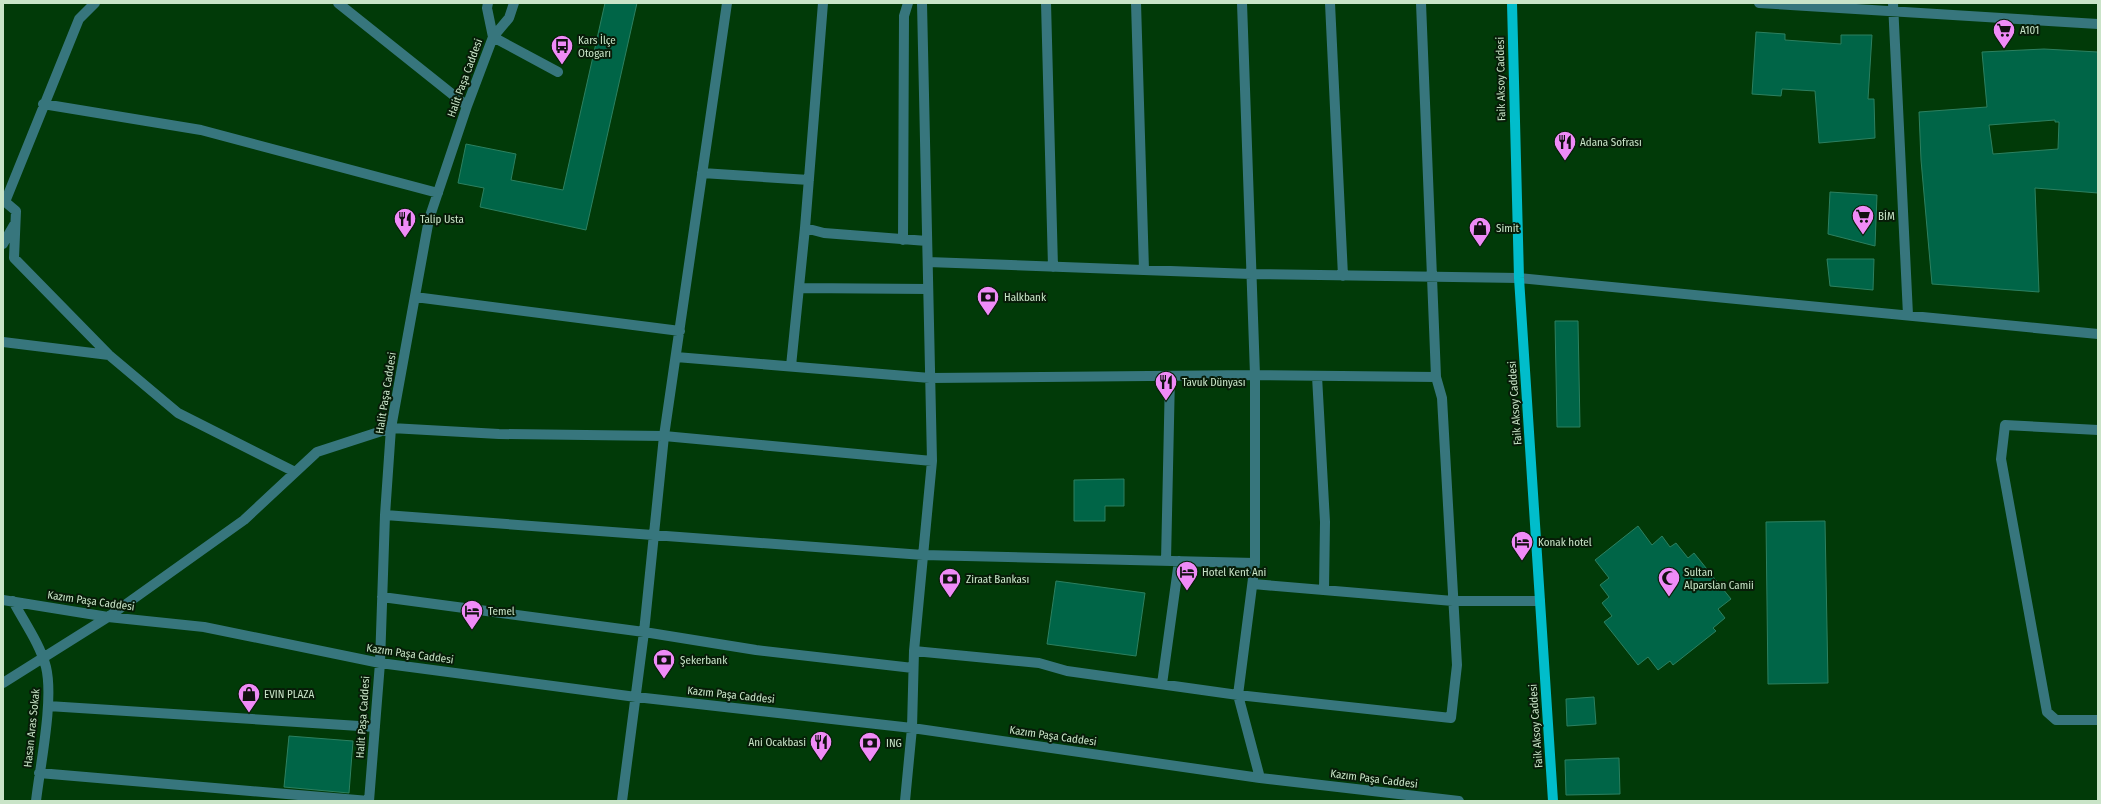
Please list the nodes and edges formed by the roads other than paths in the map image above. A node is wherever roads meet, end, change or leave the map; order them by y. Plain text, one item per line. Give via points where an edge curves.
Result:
1 (95, 3) edge
2 (338, 3) edge
3 (488, 3) edge
4 (514, 3) edge
5 (727, 3) edge
6 (823, 3) edge
7 (908, 3) edge
8 (922, 3) edge
9 (1046, 3) edge
10 (1136, 3) edge
11 (1242, 3) edge
12 (1330, 3) edge
13 (1421, 3) edge
14 (1512, 3) edge
15 (1759, 3) edge
16 (1893, 7) edge
17 (2098, 24) edge
18 (493, 37) junction
19 (558, 72) dead end
20 (43, 104) junction
21 (467, 106) junction
22 (702, 173) junction
23 (809, 180) junction
24 (438, 193) junction
25 (4, 201) edge
26 (15, 223) junction
27 (805, 228) junction
28 (904, 240) junction
29 (927, 241) junction
30 (3, 244) edge
31 (928, 262) junction
32 (1052, 267) junction
33 (1144, 270) junction
34 (1251, 274) junction
35 (1343, 276) junction
36 (1432, 277) junction
37 (1519, 278) junction
38 (799, 288) junction
39 (928, 289) junction
40 (415, 297) junction
41 (1908, 316) junction
42 (680, 331) junction
43 (2098, 334) edge
44 (3, 342) edge
45 (109, 355) junction
46 (676, 357) junction
47 (791, 366) junction
48 (1255, 375) junction
49 (1170, 376) junction
50 (1317, 376) junction
51 (1436, 377) junction
52 (930, 378) junction
53 (391, 428) junction
54 (2098, 430) edge
55 (664, 436) junction
56 (932, 461) junction
57 (295, 472) junction
58 (385, 514) junction
59 (655, 535) junction
60 (923, 555) junction
61 (1166, 561) junction
62 (1179, 561) junction
63 (1255, 563) junction
64 (1253, 584) junction
65 (1324, 589) junction
66 (382, 597) junction
67 (8, 600) edge
68 (1453, 601) junction
69 (1540, 601) junction
70 (108, 617) junction
71 (644, 632) junction
72 (914, 651) junction
73 (43, 659) junction
74 (380, 663) junction
75 (912, 668) junction
76 (3, 683) edge
77 (1162, 684) junction
78 (1238, 696) junction
79 (636, 697) junction
80 (48, 706) junction
81 (2098, 720) edge
82 (375, 727) junction
83 (912, 728) junction
84 (39, 772) junction
85 (1260, 778) junction
86 (36, 801) edge
87 (369, 801) edge
88 (622, 801) edge
89 (905, 801) edge
90 (1459, 801) edge
91 (1553, 801) edge

1 - 20 street via 79,19
2 - 21 street
3 - 18 street, Halit Paşa Caddesi
4 - 18 street via 509,18
5 - 22 street
6 - 23 street
7 - 28 street via 904,16
8 - 29 street
9 - 32 street
10 - 33 street
11 - 34 street
12 - 35 street
13 - 36 street
14 - 37 main road, Faik Aksoy Caddesi
15 - 16 street
16 - 17 street
16 - 41 street
18 - 19 street
18 - 21 street, Halit Paşa Caddesi
20 - 24 street via 201,130
20 - 25 street
21 - 24 street, Halit Paşa Caddesi
22 - 23 street
22 - 42 street
23 - 27 street
24 - 40 street, Halit Paşa Caddesi via 429,219
25 - 26 street via 16,211
26 - 30 street
26 - 45 street via 14,258
27 - 28 street via 824,233
27 - 38 street
28 - 29 street
29 - 31 street
31 - 32 street
31 - 39 street
32 - 33 street
33 - 34 street
34 - 35 street
34 - 48 street
35 - 36 street
36 - 37 street
36 - 51 street
37 - 41 street
37 - 69 main road, Faik Aksoy Caddesi
38 - 39 street
38 - 47 street
39 - 52 street
40 - 42 street
40 - 53 street, Halit Paşa Caddesi
41 - 43 street
42 - 46 street
44 - 45 street
45 - 57 street via 178,413
46 - 47 street
46 - 55 street
47 - 52 street
48 - 49 street
48 - 50 street
48 - 63 street
49 - 52 street
49 - 61 street
50 - 51 street
50 - 65 street via 1325,522
51 - 68 street via 1442,398
52 - 56 street
53 - 55 street via 499,434
53 - 57 street via 317,452
53 - 58 street, Halit Paşa Caddesi
54 - 81 street via 2005,425 2001,459 2047,712 2056,720
55 - 56 street
55 - 59 street
56 - 60 street
57 - 70 street via 244,520
58 - 59 street
58 - 66 street, Halit Paşa Caddesi
59 - 60 street
59 - 71 street
60 - 61 street
60 - 72 street
61 - 62 street
62 - 63 street
62 - 77 street
63 - 64 street
64 - 65 street
64 - 78 street
65 - 68 street
66 - 71 street
66 - 74 street, Halit Paşa Caddesi
67 - 70 street, Kazım Paşa Caddesi
67 - 73 street, Hasan Aras Sokak
68 - 69 street
68 - 78 street via 1457,665 1451,718
69 - 91 main road, Faik Aksoy Caddesi
70 - 73 street
70 - 74 street, Kazım Paşa Caddesi via 204,628
71 - 75 street via 756,650
71 - 79 street
72 - 75 street
72 - 77 street via 1039,663 1067,670
73 - 76 street
73 - 80 street, Hasan Aras Sokak via 48,677
74 - 79 street, Kazım Paşa Caddesi
74 - 82 street, Halit Paşa Caddesi
75 - 83 street
77 - 78 street
78 - 85 street
79 - 83 street, Kazım Paşa Caddesi
79 - 88 street
80 - 82 street
80 - 84 street, Hasan Aras Sokak
82 - 87 street, Halit Paşa Caddesi
83 - 85 street, Kazım Paşa Caddesi
83 - 89 street
84 - 86 street, Hasan Aras Sokak
84 - 87 street
85 - 90 street, Kazım Paşa Caddesi

